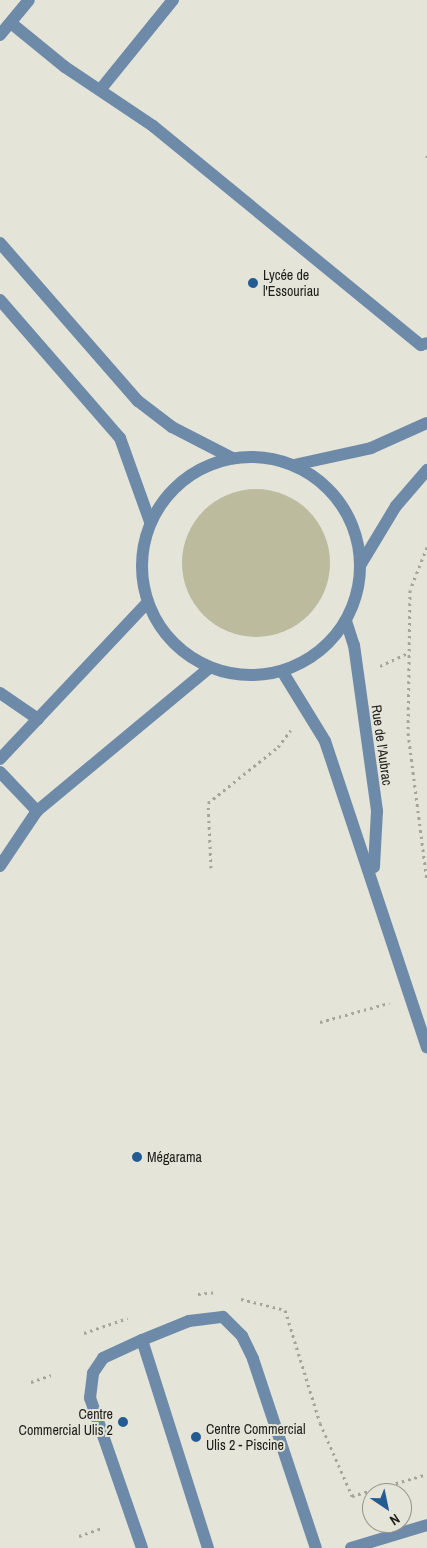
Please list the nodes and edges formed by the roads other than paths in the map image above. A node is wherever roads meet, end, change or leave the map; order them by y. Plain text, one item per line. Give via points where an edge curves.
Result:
1 (30, 0) edge
2 (174, 0) edge
3 (11, 23) junction
4 (0, 35) edge
5 (100, 90) junction
6 (0, 243) edge
7 (0, 300) edge
8 (427, 344) edge
9 (427, 424) edge
10 (232, 458) junction
11 (294, 464) junction
12 (427, 470) edge
13 (150, 522) junction
14 (361, 564) junction
15 (147, 603) junction
16 (346, 621) junction
17 (209, 668) junction
18 (282, 671) junction
19 (0, 693) edge
20 (38, 719) junction
21 (0, 759) edge
22 (0, 772) edge
23 (37, 811) junction
24 (0, 866) edge
25 (373, 875) junction
26 (422, 1016) edge
27 (427, 1047) edge
28 (142, 1340) junction
29 (427, 1524) edge
30 (142, 1548) edge
31 (208, 1548) edge
32 (316, 1548) edge
33 (352, 1548) edge

1 - 3 street
2 - 5 street
3 - 4 street
3 - 5 street
5 - 8 street via 153,126 405,333 421,345
6 - 10 street via 138,401 172,426
7 - 13 street via 120,438
9 - 11 street via 371,448
10 - 11 street via 264,457
10 - 13 street via 198,470 170,492
11 - 14 street via 321,481 342,504 356,533
12 - 14 street via 396,506
13 - 15 street via 142,558
14 - 16 street via 357,594
15 - 17 street via 162,631 185,654
15 - 20 street
16 - 18 street via 308,660
16 - 25 street, Rue de l'Aubrac via 377,812
17 - 18 street via 248,676
17 - 23 street
18 - 25 street, Rue de l'Aubrac via 325,741
19 - 20 street
20 - 21 street
22 - 23 street
23 - 24 street
25 - 26 street, Rue de l'Aubrac via 411,997
26 - 27 street, Rue de l'Aubrac
28 - 30 street via 103,1358 93,1373 90,1398
28 - 31 street
28 - 32 street via 188,1321 223,1317 242,1336
29 - 33 street

